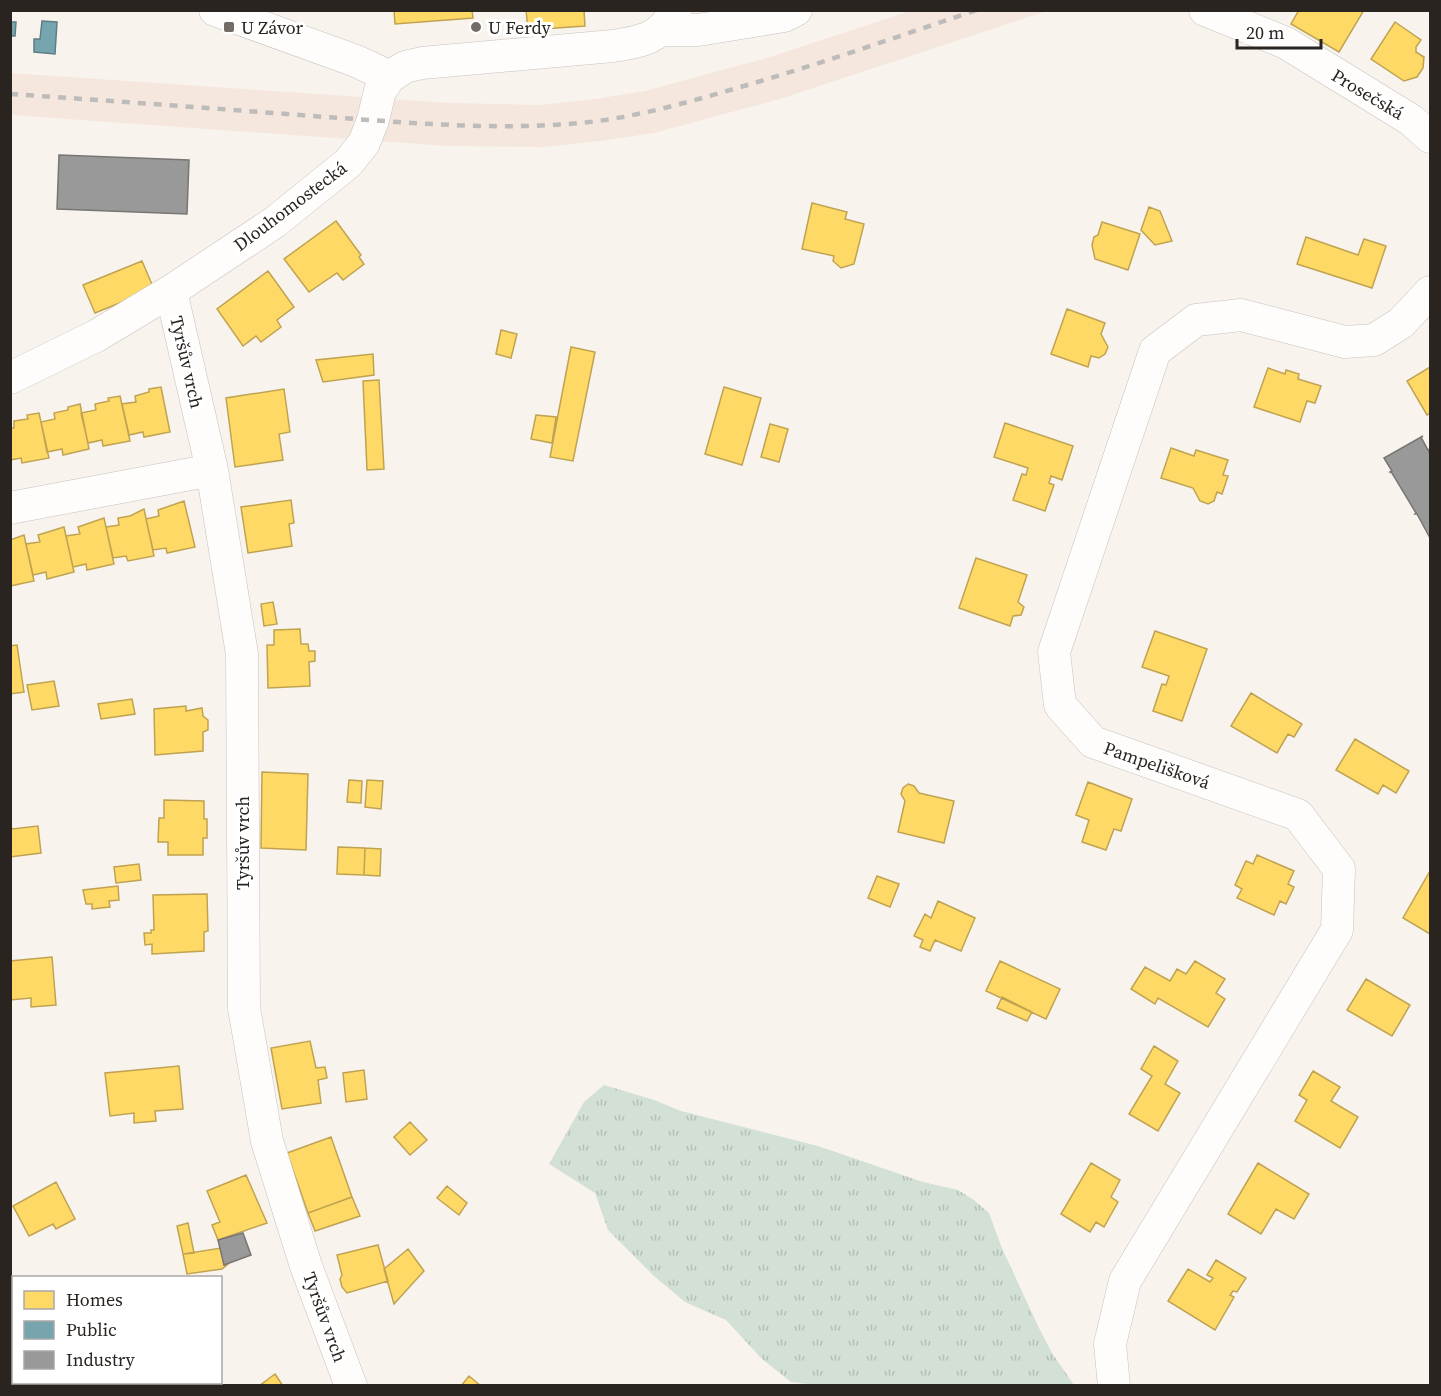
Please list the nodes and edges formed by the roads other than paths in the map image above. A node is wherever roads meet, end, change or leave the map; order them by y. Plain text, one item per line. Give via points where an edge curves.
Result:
1 (215, 10) edge
2 (796, 10) edge
3 (1205, 10) edge
4 (670, 20) edge
5 (390, 77) junction
6 (1431, 137) edge
7 (171, 291) junction
8 (1431, 292) edge
9 (10, 378) edge
10 (212, 470) junction
11 (10, 508) edge
12 (351, 1386) edge
13 (1114, 1386) edge

1 - 5 street
2 - 4 street via 784,16 698,30
3 - 6 street, Prosečská via 1286,44 1411,120
4 - 5 street via 641,41 422,63
5 - 7 street, Dlouhomostecká via 380,92 364,143 348,163 275,222
7 - 9 street, Dlouhomostecká via 96,336
7 - 10 street, Tyršův vrch
8 - 13 street, Pampelišková via 1401,323 1374,340 1345,342 1241,315 1196,320 1155,351 1054,652 1060,705 1093,742 1298,815 1339,869 1337,930 1125,1281 1110,1344
10 - 11 street
10 - 12 street, Tyršův vrch via 242,654 244,1008 267,1141 306,1266

